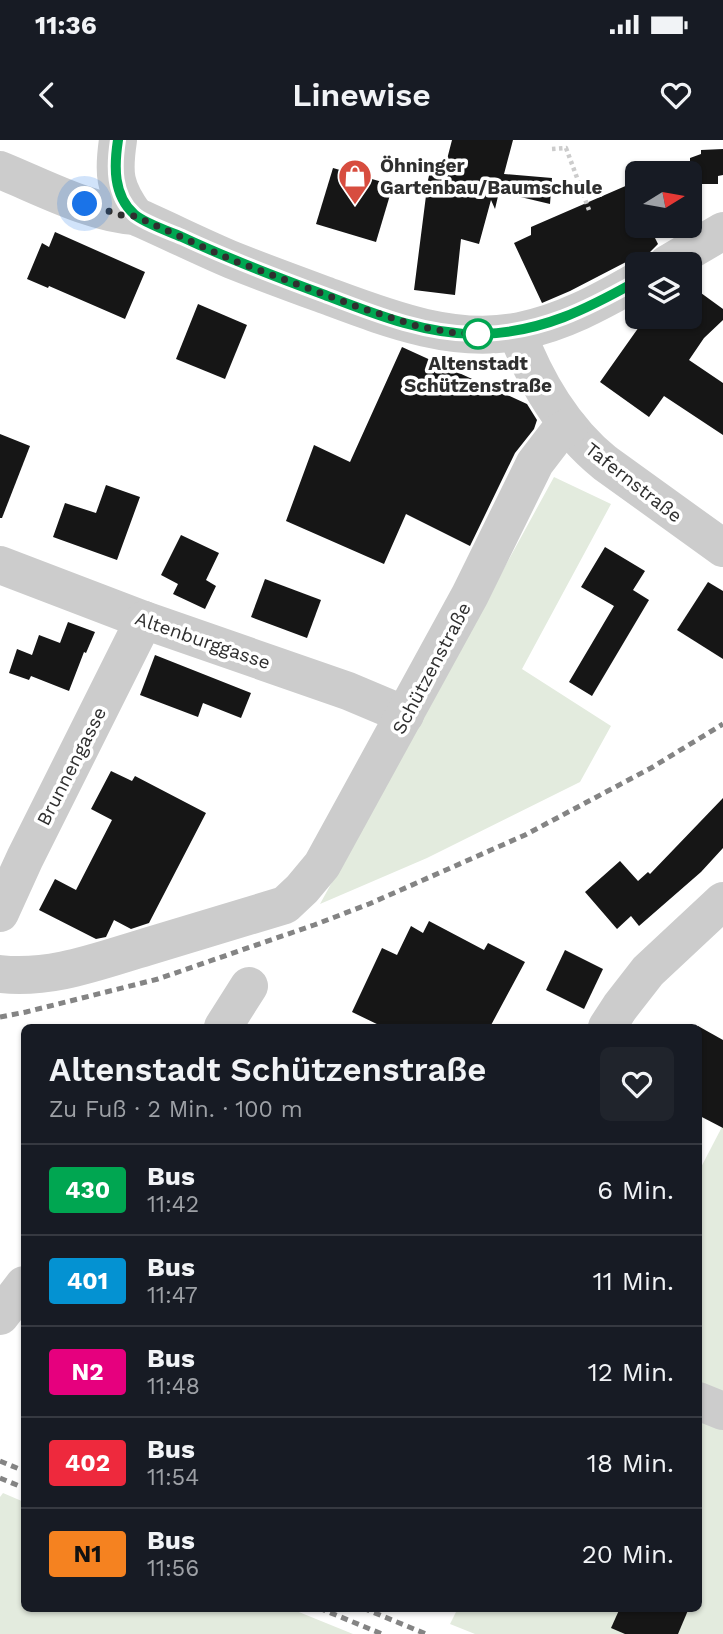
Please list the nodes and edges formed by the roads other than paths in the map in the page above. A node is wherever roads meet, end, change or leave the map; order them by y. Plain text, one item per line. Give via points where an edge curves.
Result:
1 (118, 140) edge
2 (0, 170) edge
3 (135, 216) junction
4 (723, 231) edge
5 (687, 252) edge
6 (625, 287) edge
7 (517, 332) junction
8 (569, 427) junction
9 (723, 548) edge
10 (0, 565) edge
11 (144, 620) junction
12 (405, 715) junction
13 (723, 901) edge
14 (0, 913) edge
15 (0, 974) edge
16 (249, 986) dead end
17 (225, 1024) edge
18 (609, 1024) edge
19 (21, 1289) edge
20 (0, 1316) edge
21 (702, 1403) edge
22 (723, 1411) edge

1 - 3 street via 118,188
2 - 3 street via 105,211
3 - 7 street via 232,260 417,326 455,333
4 - 5 street
6 - 7 street via 573,315
7 - 8 street, Tafernstraße via 525,354
8 - 9 street, Tafernstraße via 605,463
8 - 12 street, Schützenstraße via 558,433 535,463
10 - 11 street, Altenburggasse
11 - 12 street, Altenburggasse
11 - 14 street, Brunnengasse
12 - 15 street, Schützenstraße via 321,865 285,905 46,974
13 - 18 street via 648,971
16 - 17 street
19 - 20 street
21 - 22 street

